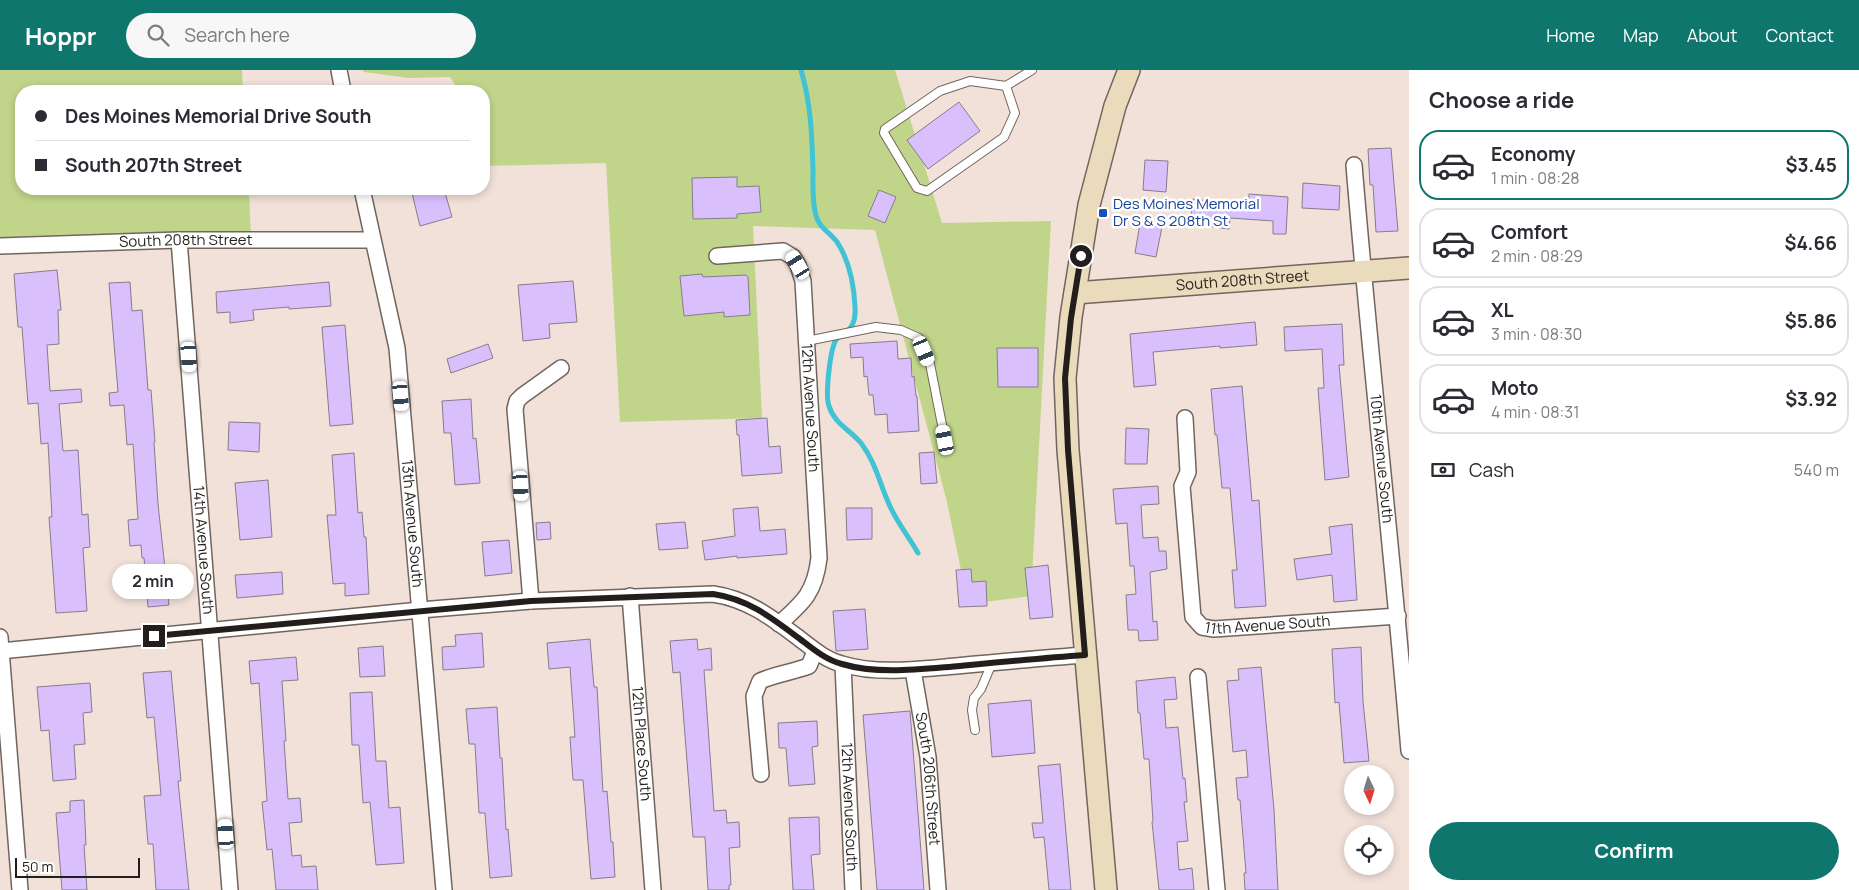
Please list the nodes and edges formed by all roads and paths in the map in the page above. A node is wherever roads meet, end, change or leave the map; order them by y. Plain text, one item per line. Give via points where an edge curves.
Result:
1 (339, 70) edge
2 (1032, 70) edge
3 (1129, 70) edge
4 (342, 85) edge
5 (1006, 86) junction
6 (1354, 165) dead end
7 (363, 195) edge
8 (179, 240) junction
9 (372, 240) junction
10 (0, 246) edge
11 (717, 256) dead end
12 (1409, 268) edge
13 (1362, 272) junction
14 (1075, 293) junction
15 (807, 341) junction
16 (561, 368) dead end
17 (1185, 418) dead end
18 (945, 440) dead end
19 (630, 596) junction
20 (531, 601) junction
21 (420, 610) junction
22 (1398, 616) junction
23 (779, 624) junction
24 (211, 630) junction
25 (0, 646) edge
26 (815, 651) junction
27 (1085, 655) junction
28 (992, 663) junction
29 (843, 665) junction
30 (913, 670) junction
31 (1198, 677) dead end
32 (975, 730) dead end
33 (1409, 751) edge
34 (761, 774) dead end
35 (20, 890) edge
36 (230, 890) edge
37 (444, 890) edge
38 (653, 890) edge
39 (853, 890) edge
40 (938, 890) edge
41 (1106, 890) edge
42 (1217, 890) edge

1 - 4 street
2 - 5 lane
3 - 14 main road via 1114,106 1089,205
5 - 5 lane via 970,81 940,91 884,129 917,188 927,191 1004,137 1015,113
6 - 13 street, 10th Avenue South
7 - 9 street, 13th Avenue South
8 - 9 street, South 208th Street
8 - 10 street, South 208th Street
8 - 24 street, 14th Avenue South
9 - 21 street, 13th Avenue South via 397,348
11 - 15 street, 12th Avenue South via 783,251 793,256 803,281
12 - 13 main road, South 208th Street
13 - 14 main road, South 208th Street
13 - 22 street, 10th Avenue South
14 - 27 main road via 1065,378
15 - 18 lane via 876,327 901,330 919,338 930,364
15 - 23 street, 12th Avenue South via 819,558 809,594
16 - 20 street via 522,396 515,409
17 - 22 street, 11th Avenue South via 1188,472 1182,486 1193,617 1202,627 1214,629
19 - 20 street
19 - 23 street via 731,596
19 - 38 street, 12th Place South
20 - 21 street
21 - 24 street
21 - 37 street, 13th Avenue South
22 - 33 street, 10th Avenue South
23 - 26 street
24 - 25 street
24 - 36 street, 14th Avenue South
25 - 35 street
26 - 29 street
26 - 34 street via 809,666 760,681 754,696
27 - 28 street
27 - 41 main road
28 - 30 street
28 - 32 lane via 974,698
29 - 30 street via 877,670
29 - 39 street, 12th Avenue South
30 - 40 street, South 206th Street via 928,757
31 - 42 street

